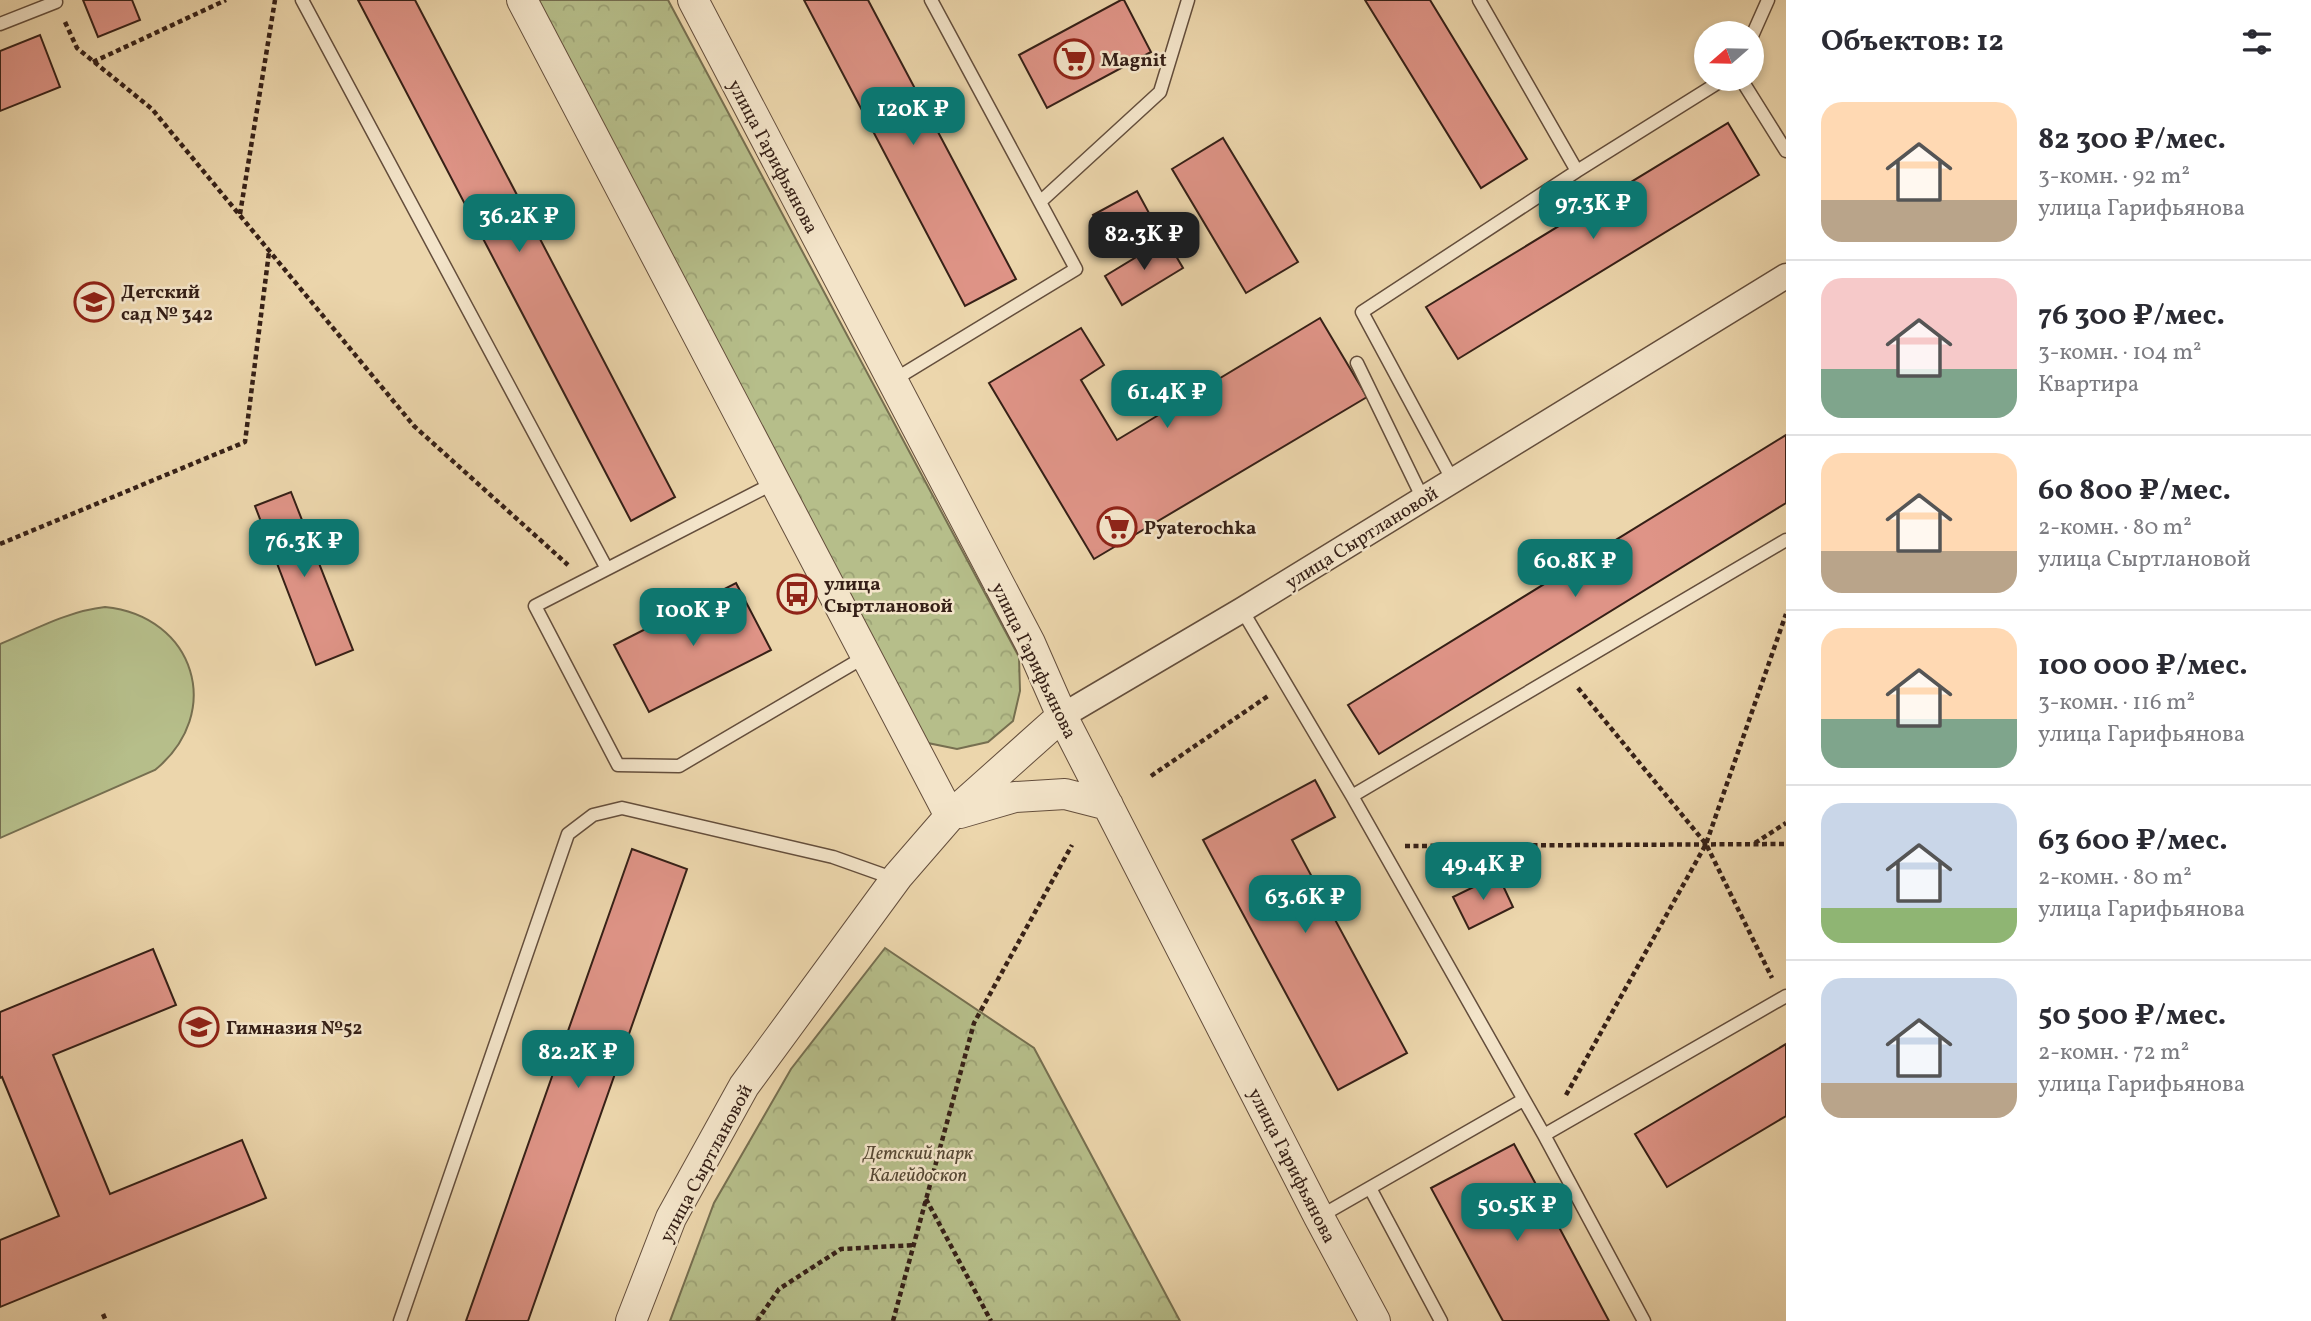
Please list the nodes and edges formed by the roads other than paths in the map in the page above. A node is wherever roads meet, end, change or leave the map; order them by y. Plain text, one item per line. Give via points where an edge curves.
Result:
1 (302, 0) edge
2 (523, 0) edge
3 (693, 0) edge
4 (931, 0) edge
5 (1188, 0) edge
6 (1479, 0) edge
7 (1768, 0) edge
8 (56, 1) edge
9 (1759, 21) edge
10 (0, 24) edge
11 (1705, 91) edge
12 (1748, 91) edge
13 (1786, 151) edge
14 (1577, 171) junction
15 (1040, 202) junction
16 (1786, 276) edge
17 (1356, 363) dead end
18 (892, 381) junction
19 (1452, 481) junction
20 (776, 482) junction
21 (1423, 499) junction
22 (1786, 540) edge
23 (607, 569) junction
24 (1242, 610) junction
25 (866, 656) junction
26 (1062, 716) junction
27 (1352, 796) junction
28 (1108, 805) junction
29 (950, 816) junction
30 (896, 879) junction
31 (1784, 997) edge
32 (1523, 1100) junction
33 (1544, 1135) junction
34 (1370, 1188) junction
35 (1319, 1217) junction
36 (400, 1321) edge
37 (631, 1321) edge
38 (1375, 1321) edge
39 (1441, 1321) edge
40 (1644, 1321) edge

1 - 23 lane
2 - 20 street
3 - 18 street, улица Гарифьянова
4 - 15 lane
5 - 15 lane via 1160,92
6 - 14 lane
7 - 9 lane
8 - 10 lane
11 - 14 lane
12 - 13 lane
14 - 19 lane via 1362,312
15 - 18 lane via 1076,269
16 - 19 street, улица Сыртлановой
17 - 21 lane
18 - 26 street, улица Гарифьянова via 1030,643
19 - 21 street, улица Сыртлановой
20 - 23 lane
20 - 25 street
21 - 24 street, улица Сыртлановой
22 - 27 lane
23 - 25 lane via 535,606 618,765 679,766
24 - 26 street, улица Сыртлановой
24 - 27 lane
25 - 29 street
26 - 28 street, улица Гарифьянова
26 - 29 street, улица Сыртлановой
27 - 32 lane
28 - 29 street via 1065,794 1015,797
28 - 35 street, улица Гарифьянова
29 - 30 street, улица Сыртлановой
30 - 36 lane via 833,857 622,808 593,816 568,834
30 - 37 street, улица Сыртлановой via 744,1086 671,1218
31 - 33 lane
32 - 33 lane
32 - 34 lane
33 - 40 lane
34 - 35 lane
34 - 39 lane
35 - 38 street, улица Гарифьянова

